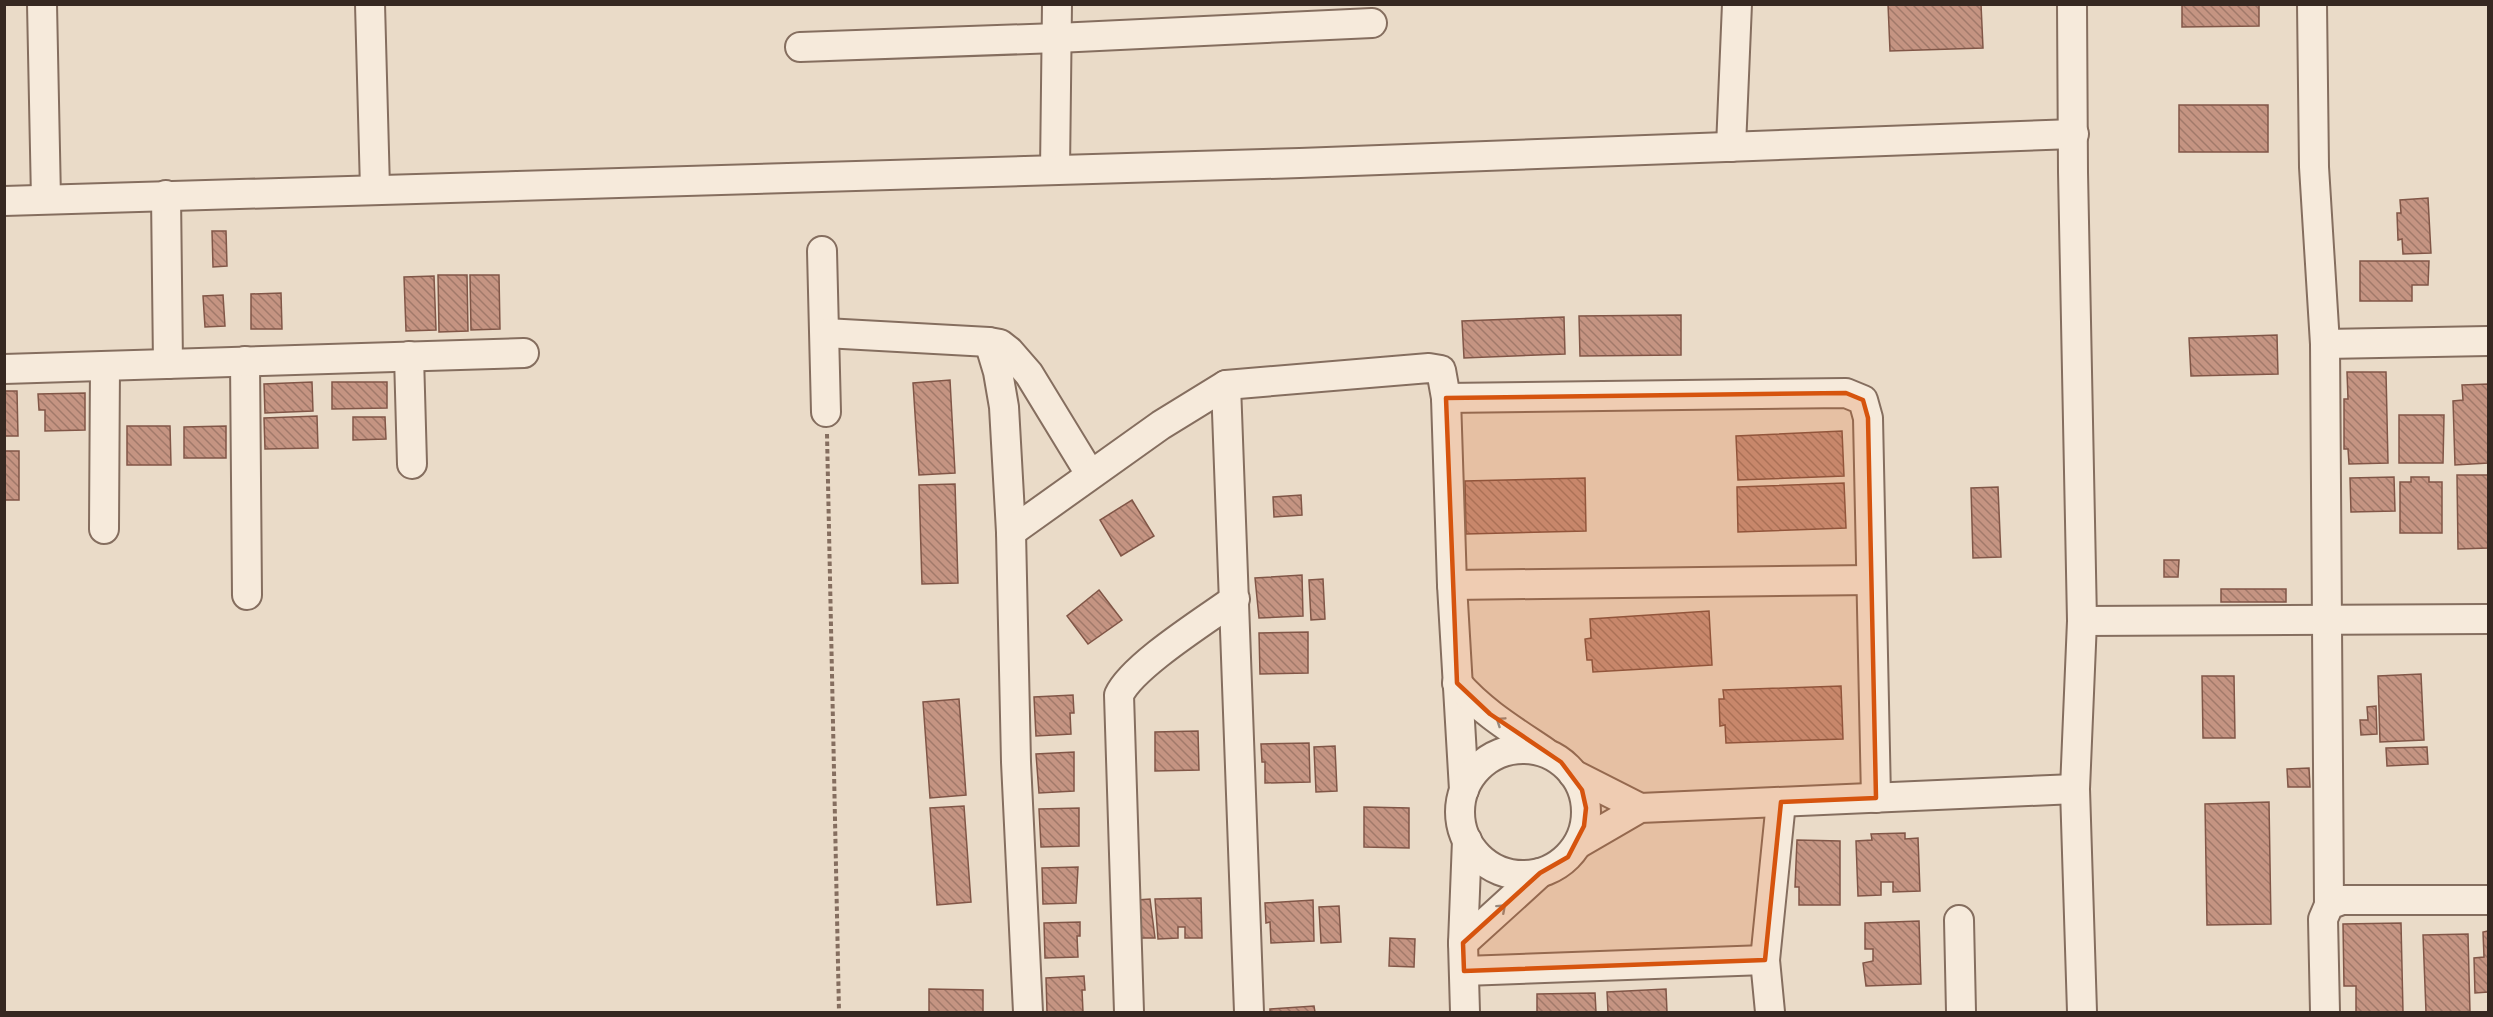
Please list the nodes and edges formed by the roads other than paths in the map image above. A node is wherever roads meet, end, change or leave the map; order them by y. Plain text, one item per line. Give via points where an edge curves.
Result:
1 (42, 4) edge
2 (370, 4) edge
3 (1057, 4) edge
4 (1737, 4) edge
5 (2072, 4) edge
6 (2312, 4) edge
7 (1372, 23) dead end
8 (1057, 38) junction
9 (800, 47) dead end
10 (2074, 134) junction
11 (1731, 147) junction
12 (1055, 170) junction
13 (375, 189) junction
14 (166, 195) junction
15 (46, 200) junction
16 (4, 201) edge
17 (822, 251) dead end
18 (825, 333) junction
19 (2488, 341) edge
20 (989, 342) junction
21 (2325, 344) junction
22 (524, 353) dead end
23 (409, 356) junction
24 (245, 361) junction
25 (168, 364) junction
26 (105, 366) junction
27 (4, 369) edge
28 (1226, 385) junction
29 (1446, 398) junction
30 (826, 412) road end
31 (412, 464) dead end
32 (1090, 474) junction
33 (104, 529) dead end
34 (1011, 532) junction
35 (1871, 580) junction
36 (1452, 585) junction
37 (247, 595) dead end
38 (1235, 600) junction
39 (2328, 618) junction
40 (2488, 619) edge
41 (2082, 621) junction
42 (1458, 683) junction
43 (1547, 753) junction
44 (1573, 774) junction
45 (2075, 789) junction
46 (1464, 790) junction
47 (1876, 798) junction
48 (1781, 801) junction
49 (1640, 808) junction
50 (1467, 840) junction
51 (1578, 844) junction
52 (1540, 873) junction
53 (2488, 900) edge
54 (2328, 905) junction
55 (1959, 920) dead end
56 (1463, 943) junction
57 (1765, 960) junction
58 (1464, 971) junction
59 (1028, 1012) edge
60 (1129, 1012) edge
61 (1249, 1012) edge
62 (1465, 1012) edge
63 (1770, 1012) edge
64 (1961, 1012) edge
65 (2082, 1012) edge
66 (2325, 1012) edge

1 - 15 street
2 - 13 street
3 - 8 street
4 - 11 street
5 - 10 street
6 - 21 street via 2314,167
7 - 8 street
8 - 9 street
8 - 12 street
10 - 11 street
10 - 41 street
11 - 12 street
12 - 13 street
13 - 14 street
14 - 15 street
14 - 25 street
15 - 16 street
17 - 18 street
18 - 20 street
18 - 30 street
19 - 21 street
20 - 32 street via 999,344 1019,360
20 - 34 street via 1004,407
21 - 39 street
22 - 23 street
23 - 24 street
23 - 31 street
24 - 25 street
24 - 37 street
25 - 26 street
26 - 27 street
26 - 33 street
28 - 29 street via 1435,368 1441,370
28 - 32 street
28 - 38 street
29 - 35 street via 1846,393 1863,400 1868,418
29 - 36 street
32 - 34 street
34 - 59 street via 1016,762
35 - 36 street
35 - 47 street
36 - 42 street
38 - 60 street via 1146,664 1124,684 1119,695
38 - 61 street
39 - 40 street
39 - 41 street
39 - 54 street
41 - 45 street
43 -> 42 street via 1474,702
42 - 46 street
43 - 44 street
43 - 46 street via 1531,749 1498,754 1478,769
44 - 49 street
44 - 51 street via 1586,808
45 - 47 street
45 - 65 street
46 - 50 street via 1462,824
47 - 48 street
48 - 49 street
48 - 57 street
49 - 51 street
50 - 52 street via 1485,862 1498,870
50 - 56 street
51 - 52 street via 1561,862
56 -> 52 street
53 - 54 street via 2342,900
54 - 66 street via 2323,919
55 - 64 street
56 - 58 street
57 - 58 street
57 - 63 street
58 - 62 street

